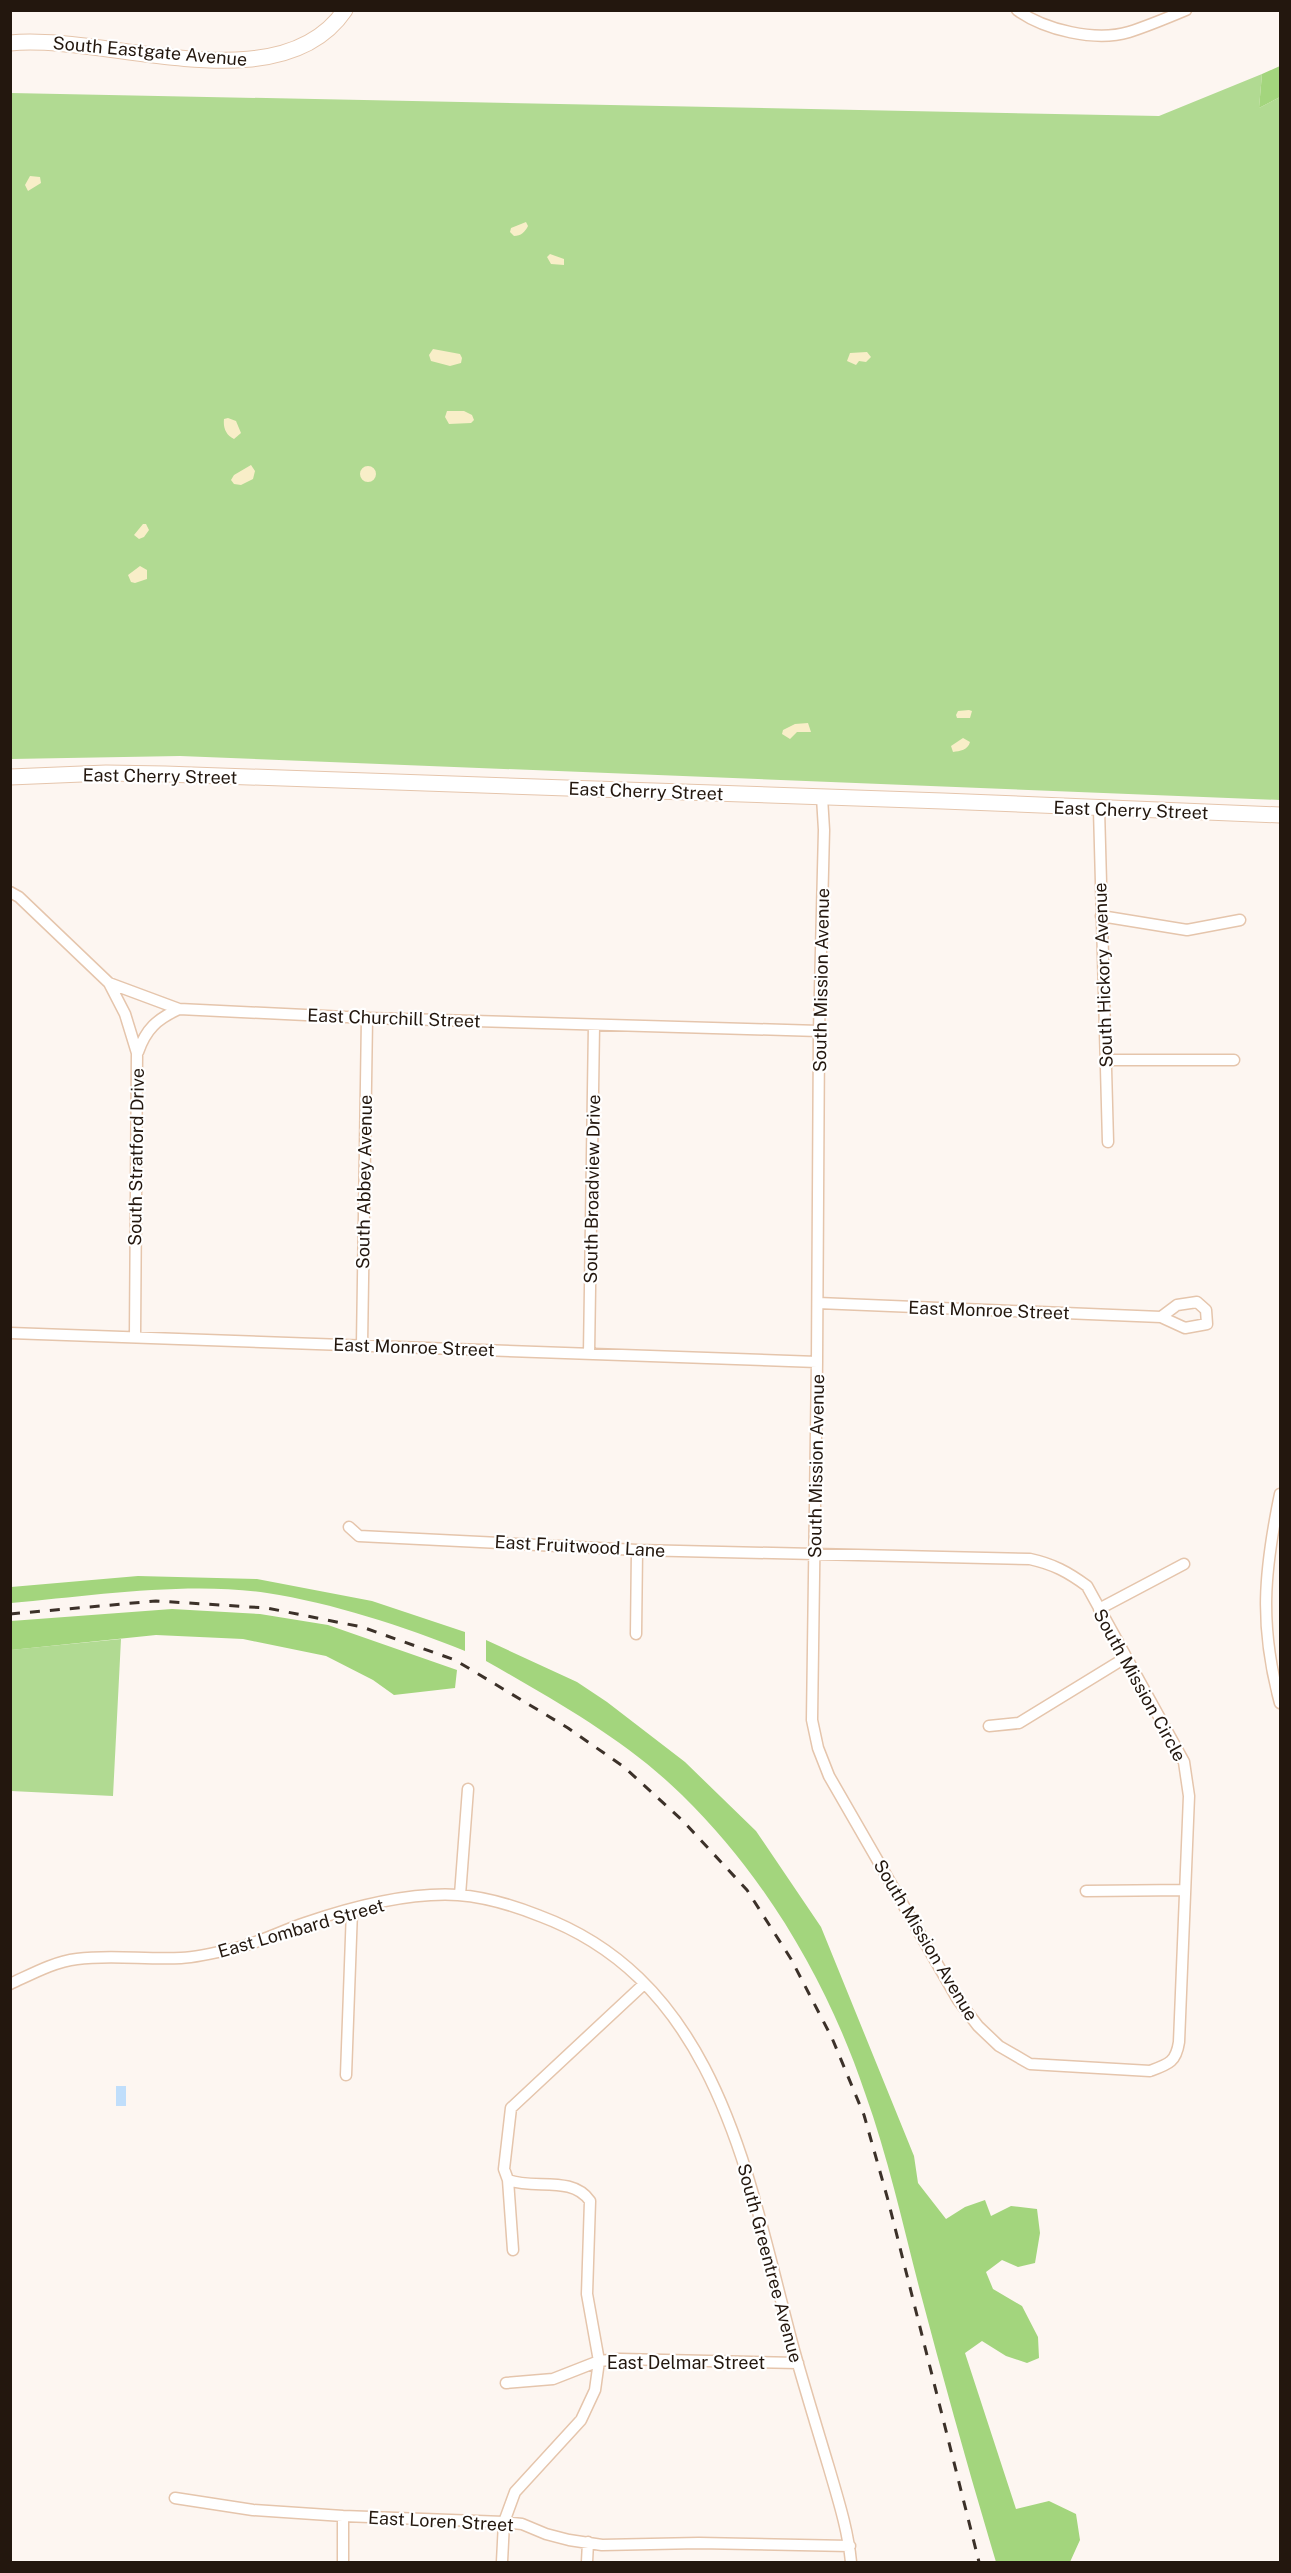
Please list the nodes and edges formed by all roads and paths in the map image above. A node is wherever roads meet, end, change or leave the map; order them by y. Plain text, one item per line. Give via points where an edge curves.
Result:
1 (345, 10) edge
2 (1017, 10) edge
3 (1186, 10) edge
4 (10, 42) edge
5 (10, 777) edge
6 (822, 797) junction
7 (1099, 809) junction
8 (1281, 815) edge
9 (10, 892) edge
10 (1101, 916) junction
11 (1240, 920) dead end
12 (110, 983) junction
13 (179, 1009) junction
14 (367, 1018) junction
15 (594, 1024) junction
16 (819, 1031) junction
17 (138, 1053) junction
18 (1105, 1060) junction
19 (1234, 1060) dead end
20 (1108, 1142) dead end
21 (818, 1303) junction
22 (1161, 1317) dead end
23 (10, 1333) edge
24 (135, 1337) junction
25 (362, 1345) junction
26 (589, 1354) junction
27 (817, 1362) junction
28 (1281, 1494) edge
29 (349, 1527) dead end
30 (637, 1550) junction
31 (814, 1556) junction
32 (1184, 1564) dead end
33 (1099, 1609) junction
34 (636, 1634) dead end
35 (1125, 1658) junction
36 (1281, 1703) edge
37 (989, 1726) dead end
38 (468, 1790) dead end
39 (1185, 1890) junction
40 (1086, 1891) dead end
41 (460, 1895) junction
42 (352, 1910) junction
43 (644, 1983) junction
44 (10, 1984) edge
45 (1030, 2064) joint
46 (346, 2075) dead end
47 (508, 2180) junction
48 (513, 2250) dead end
49 (599, 2361) junction
50 (798, 2363) junction
51 (506, 2383) dead end
52 (175, 2498) dead end
53 (343, 2516) junction
54 (504, 2522) junction
55 (588, 2542) junction
56 (850, 2546) junction
57 (343, 2562) edge
58 (502, 2562) edge
59 (587, 2562) edge
60 (851, 2562) edge

1 - 4 street, South Eastgate Avenue via 316,39 285,54 254,60 197,59
2 - 3 street via 1038,24 1064,32 1114,34 1127,33
5 - 6 street, East Cherry Street via 165,774
6 - 7 street, East Cherry Street
6 - 16 street, South Mission Avenue
7 - 8 street, East Cherry Street
7 - 10 street, South Hickory Avenue
9 - 12 street, East Churchill Street
10 - 11 street via 1187,930
10 - 18 street, South Hickory Avenue
12 - 13 street, East Churchill Street
12 - 17 street, South Stratford Drive
13 - 14 street, East Churchill Street
13 - 17 street via 153,1025 143,1036
14 - 15 street, East Churchill Street
14 - 25 street, South Abbey Avenue
15 - 16 street, East Churchill Street
15 - 26 street, South Broadview Drive
16 - 21 street, South Mission Avenue
17 - 24 street, South Stratford Drive
18 - 19 street
18 - 20 street, South Hickory Avenue
21 - 22 street, East Monroe Street
21 - 27 street, South Mission Avenue
23 - 24 street, East Monroe Street
24 - 25 street, East Monroe Street
25 - 26 street, East Monroe Street
26 - 27 street, East Monroe Street
27 - 31 street, South Mission Avenue
28 - 36 street via 1269,1545 1264,1598 1268,1649
29 - 30 street, East Fruitwood Lane via 359,1536
30 - 31 street, East Fruitwood Lane
30 - 34 street
31 - 33 street, South Mission Circle via 1030,1559 1068,1572 1087,1586
31 - 45 street, South Mission Avenue via 812,1720 829,1776 958,2000 999,2046
32 - 33 street
33 - 35 street, South Mission Circle
35 - 37 street via 1019,1723
35 - 39 street, South Mission Circle via 1188,1774
38 - 41 street
39 - 40 street
39 - 45 street, South Mission Circle via 1177,2056 1150,2071
41 - 42 street, East Lombard Street via 403,1899
41 - 43 street, East Lombard Street via 519,1908 564,1925 604,1947
42 - 44 street, East Lombard Street via 211,1954 75,1959
42 - 46 street
43 - 47 street via 511,2108 504,2169
43 - 50 street, South Greentree Avenue via 696,2050 719,2095 738,2144
47 - 48 street
47 - 49 street via 520,2185 571,2186 583,2191 590,2201 587,2294
49 - 50 street, East Delmar Street
49 - 51 street, East Delmar Street via 553,2379
49 - 54 street via 595,2390 581,2420 515,2492
50 - 56 street, South Greentree Avenue
52 - 53 street, East Loren Street via 253,2510
53 - 54 street, East Loren Street
53 - 57 street
54 - 55 street, East Loren Street
54 - 58 street
55 - 56 street, East Loren Street
55 - 59 street
56 - 60 street, South Greentree Avenue

